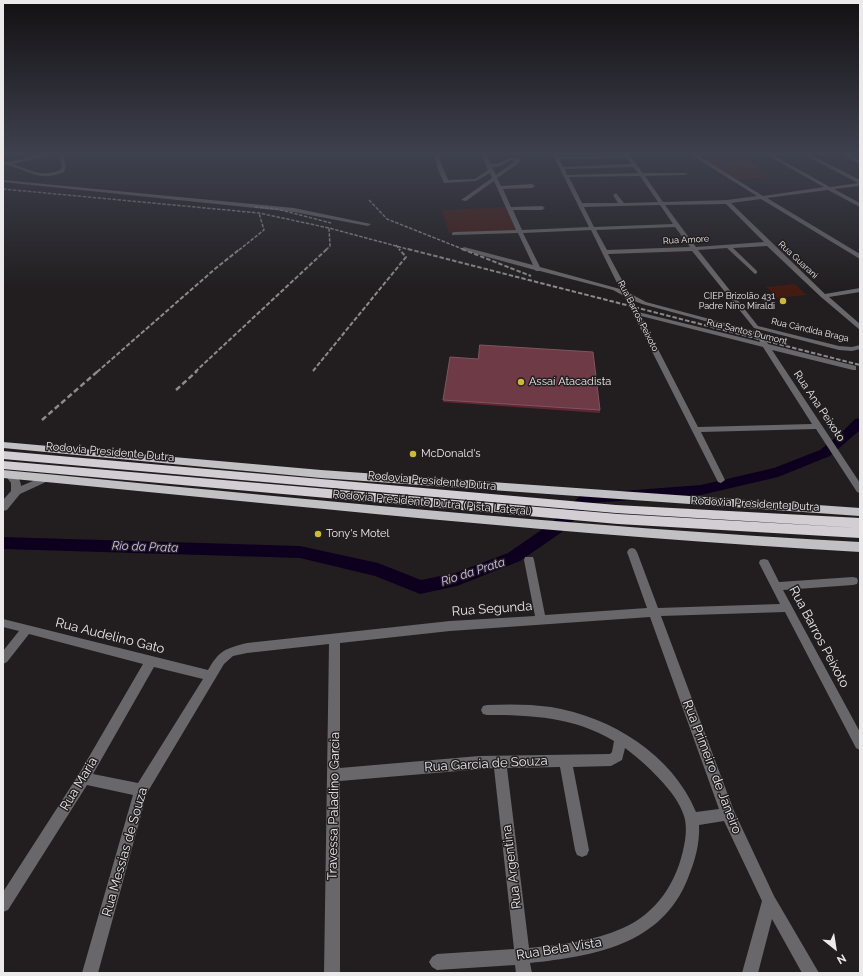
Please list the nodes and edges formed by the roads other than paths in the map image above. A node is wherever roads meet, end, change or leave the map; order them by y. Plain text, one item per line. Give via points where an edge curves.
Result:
1 (191, 199) edge
2 (504, 199) edge
3 (578, 199) edge
4 (618, 199) edge
5 (659, 199) edge
6 (750, 199) edge
7 (764, 199) edge
8 (848, 199) edge
9 (727, 202) junction
10 (662, 203) junction
11 (622, 204) junction
12 (581, 205) junction
13 (860, 205) edge
14 (542, 208) dead end
15 (509, 210) junction
16 (368, 224) dead end
17 (678, 225) junction
18 (593, 229) junction
19 (520, 232) junction
20 (454, 234) dead end
21 (767, 244) junction
22 (729, 247) junction
23 (464, 249) dead end
24 (694, 249) junction
25 (605, 252) junction
26 (860, 257) edge
27 (538, 270) junction
28 (755, 272) dead end
29 (860, 290) edge
30 (628, 296) junction
31 (823, 296) junction
32 (636, 313) junction
33 (860, 328) edge
34 (760, 334) joint
35 (765, 345) junction
36 (860, 348) edge
37 (853, 368) dead end
38 (818, 426) junction
39 (696, 430) junction
40 (3, 445) edge
41 (3, 456) edge
42 (5, 472) edge
43 (45, 479) junction
44 (721, 480) dead end
45 (860, 490) edge
46 (16, 492) junction
47 (3, 507) edge
48 (545, 508) junction
49 (860, 512) edge
50 (617, 514) junction
51 (860, 523) edge
52 (860, 533) edge
53 (860, 548) edge
54 (632, 552) dead end
55 (529, 560) dead end
56 (764, 563) dead end
57 (853, 581) dead end
58 (776, 586) junction
59 (788, 608) junction
60 (655, 612) junction
61 (542, 620) junction
62 (3, 623) edge
63 (27, 629) junction
64 (335, 639) junction
65 (3, 659) edge
66 (151, 661) junction
67 (210, 676) junction
68 (487, 710) dead end
69 (621, 737) junction
70 (860, 744) edge
71 (565, 760) junction
72 (500, 762) junction
73 (334, 775) junction
74 (84, 778) junction
75 (141, 790) junction
76 (728, 814) junction
77 (692, 819) junction
78 (582, 850) dead end
79 (769, 901) junction
80 (3, 905) edge
81 (523, 956) junction
82 (437, 962) dead end
83 (90, 973) edge
84 (332, 973) edge
85 (524, 973) edge
86 (750, 973) edge
87 (810, 973) edge

1 - 16 street via 250,204
2 - 15 street
3 - 12 street, Rua Barros Peixoto
4 - 11 street
5 - 10 street
6 - 9 street
7 - 26 street
8 - 13 street
9 - 10 street
9 - 21 street, Rua Guarani
10 - 11 street
10 - 17 street
11 - 12 street
12 - 18 street, Rua Barros Peixoto
14 - 15 street
15 - 19 street
17 - 18 street
17 - 24 street
18 - 19 street
18 - 25 street, Rua Barros Peixoto
19 - 20 street
19 - 27 street
21 - 22 street, Rua Amore
21 - 31 street, Rua Guarani
22 - 24 street, Rua Amore
22 - 28 street
23 - 27 street, Rua Cândida Braga
24 - 25 street, Rua Amore
24 - 36 street, Rua Cândida Braga via 756,327 839,348
25 - 30 street, Rua Barros Peixoto
27 - 30 street, Rua Cândida Braga via 615,289
29 - 31 street
30 - 32 street, Rua Barros Peixoto
30 - 34 street, Rua Cândida Braga via 644,303
31 - 33 street, Rua Guarani
32 - 35 street, Rua Santos Dumont
32 - 39 street, Rua Barros Peixoto
34 - 35 street, Rua Ana Peixoto
35 - 37 street, Rua Santos Dumont
35 - 38 street, Rua Ana Peixoto
38 - 39 street
38 - 45 street, Rua Ana Peixoto
39 - 44 street, Rua Barros Peixoto
40 - 49 highway, Rodovia Presidente Dutra (Pista Lateral) via 321,474
41 - 48 highway, Rodovia Presidente Dutra
42 - 43 highway, Rodovia Presidente Dutra (Pista Lateral)
42 - 46 street via 16,482
42 - 48 highway, Rodovia Presidente Dutra
43 - 46 street
43 - 53 highway, Rodovia Presidente Dutra (Pista Lateral) via 512,523
46 - 47 street
48 - 50 highway, Rodovia Presidente Dutra
50 - 51 highway, Rodovia Presidente Dutra
50 - 52 highway, Rodovia Presidente Dutra
54 - 60 street, Rua Primeiro de Janeiro
55 - 61 street
56 - 58 street, Rua Barros Peixoto
57 - 58 street, Rua Barros Peixoto
58 - 59 street, Rua Barros Peixoto
59 - 60 street, Rua Segunda
59 - 70 street, Rua Barros Peixoto
60 - 61 street, Rua Segunda
60 - 76 street, Rua Primeiro de Janeiro
61 - 64 street, Rua Segunda via 450,626
62 - 63 street, Rua Audelino Gato
63 - 65 street
63 - 66 street, Rua Audelino Gato
64 - 67 street, Rua Segunda via 239,649 223,657
64 - 73 street, Travessa Paladino Garcia
66 - 67 street, Rua Audelino Gato
66 - 74 street, Rua Maria
67 - 75 street, Rua Messias de Souza
68 - 69 street, Rua Bela Vista via 560,714 582,720
69 - 71 street, Rua Garcia de Souza via 618,756 615,759
69 - 77 street, Rua Bela Vista via 654,762 683,798
71 - 72 street, Rua Garcia de Souza
71 - 78 street
72 - 73 street, Rua Garcia de Souza
72 - 81 street, Rua Argentina
73 - 84 street, Travessa Paladino Garcia
74 - 75 street
74 - 80 street, Rua Maria
75 - 83 street, Rua Messias de Souza
76 - 77 street
76 - 79 street, Rua Primeiro de Janeiro
77 - 81 street, Rua Bela Vista via 693,833 688,862 680,882 667,902 648,921 616,938 585,947
79 - 86 street
79 - 87 street, Rua Primeiro de Janeiro
81 - 82 street, Rua Bela Vista
81 - 85 street, Rua Argentina

